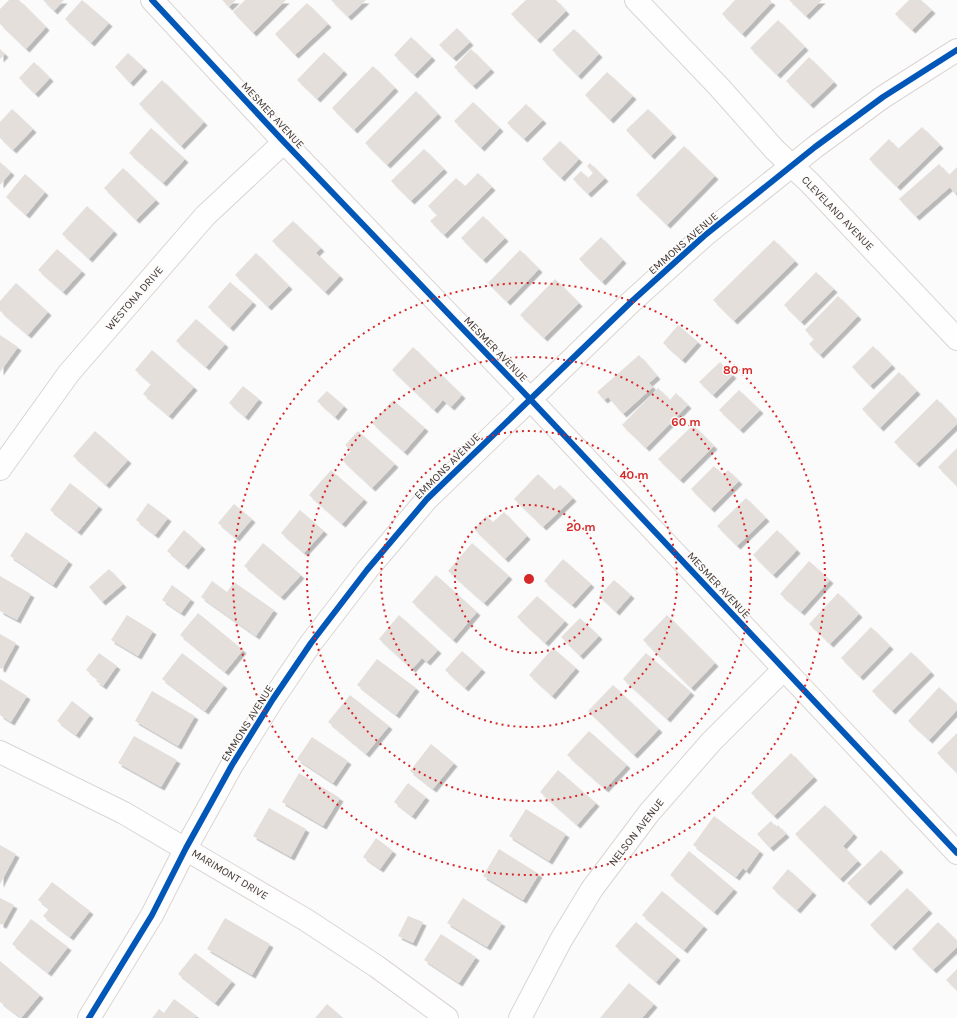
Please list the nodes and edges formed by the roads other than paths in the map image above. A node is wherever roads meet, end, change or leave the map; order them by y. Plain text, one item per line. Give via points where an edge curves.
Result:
1 (152, 0) edge
2 (636, 0) edge
3 (957, 50) edge
4 (284, 142) junction
5 (791, 166) junction
6 (957, 339) edge
7 (530, 399) junction
8 (0, 469) edge
9 (784, 669) junction
10 (0, 752) edge
11 (186, 848) junction
12 (957, 853) edge
13 (89, 1018) edge
14 (447, 1018) edge
15 (520, 1018) edge

1 - 4 street, MESMER AVENUE
2 - 5 street, CLEVELAND AVENUE
3 - 5 street, EMMONS AVENUE via 883,97
4 - 7 street, MESMER AVENUE
4 - 8 street, WESTONA DRIVE via 200,221 69,374
5 - 6 street, CLEVELAND AVENUE via 816,189
5 - 7 street, EMMONS AVENUE via 704,236
7 - 9 street, MESMER AVENUE
7 - 11 street, EMMONS AVENUE via 427,499 362,576 272,699
9 - 12 street, MESMER AVENUE
9 - 15 street, NELSON AVENUE via 711,742 649,813 592,889 561,940
10 - 11 street, MARIMONT DRIVE via 124,813
11 - 13 street, EMMONS AVENUE via 152,915
11 - 14 street, MARIMONT DRIVE via 306,920 376,966

